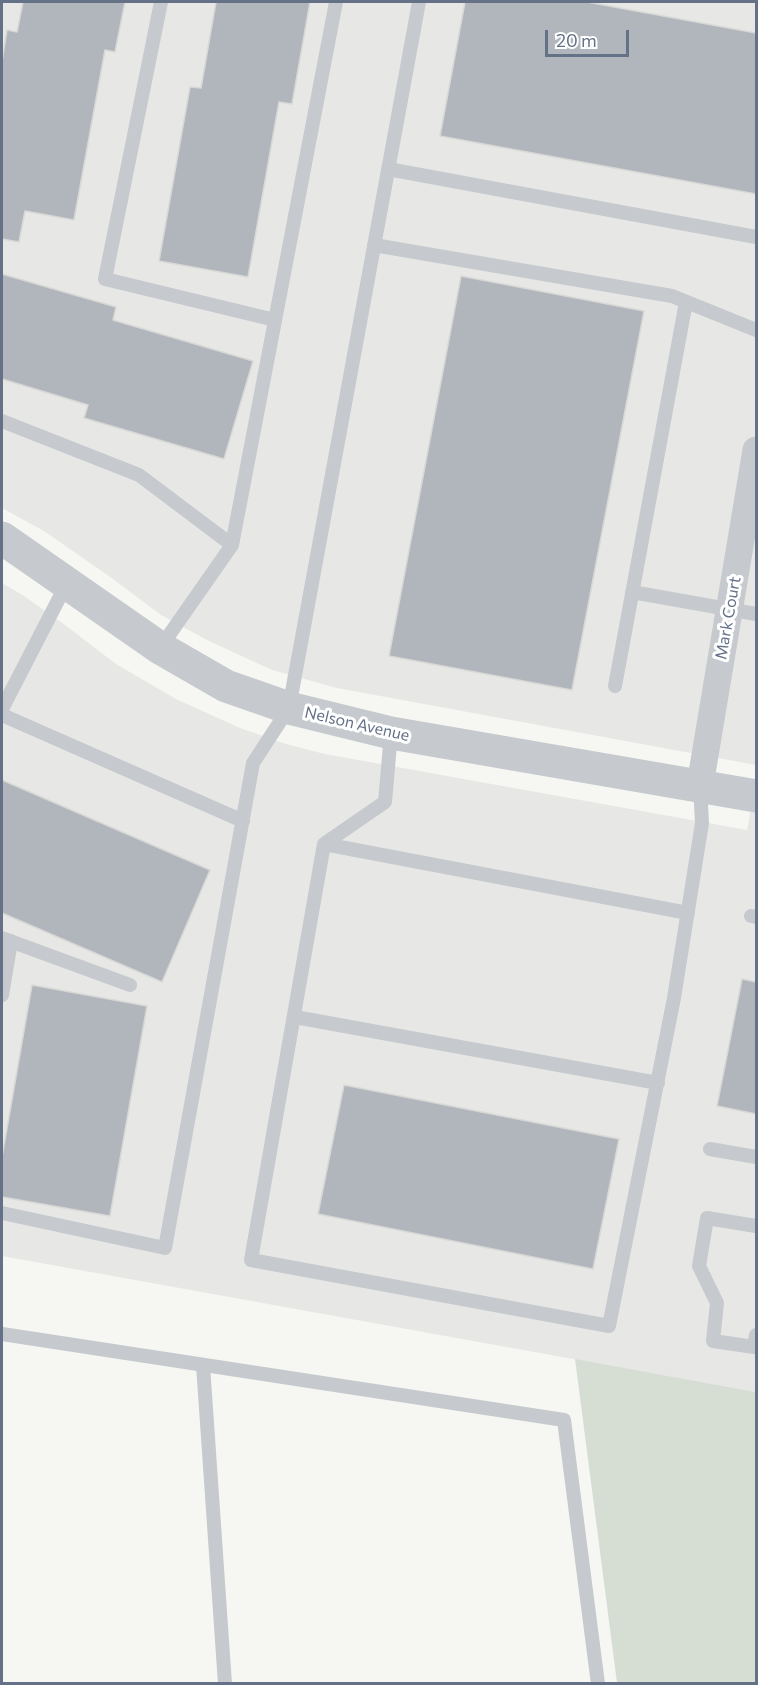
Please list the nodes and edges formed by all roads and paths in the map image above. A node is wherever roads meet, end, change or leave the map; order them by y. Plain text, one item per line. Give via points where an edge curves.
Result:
1 (162, 2) edge
2 (336, 2) edge
3 (419, 2) edge
4 (388, 169) junction
5 (756, 237) edge
6 (374, 245) junction
7 (686, 302) junction
8 (275, 320) junction
9 (756, 330) edge
10 (2, 421) edge
11 (756, 450) edge
12 (2, 538) edge
13 (232, 545) junction
14 (68, 583) junction
15 (632, 592) junction
16 (729, 610) junction
17 (756, 614) edge
18 (160, 648) junction
19 (615, 686) dead end
20 (289, 708) junction
21 (2, 709) edge
22 (2, 715) edge
23 (391, 733) junction
24 (700, 785) junction
25 (756, 796) edge
26 (243, 821) junction
27 (324, 844) junction
28 (688, 913) junction
29 (6, 939) edge
30 (130, 985) dead end
31 (2, 995) edge
32 (295, 1017) junction
33 (658, 1083) junction
34 (710, 1149) dead end
35 (756, 1157) edge
36 (2, 1213) edge
37 (756, 1226) edge
38 (2, 1334) edge
39 (756, 1335) edge
40 (202, 1365) junction
41 (225, 1683) edge
42 (598, 1683) edge

1 - 8 lane via 105,279
2 - 8 lane
3 - 4 lane
4 - 5 lane
4 - 6 lane
6 - 7 lane via 672,296
6 - 20 lane
7 - 9 lane
7 - 15 lane
8 - 13 lane
10 - 13 lane via 140,475
11 - 16 street, Mark Court
12 - 14 street, Nelson Avenue
13 - 18 lane
14 - 18 street, Nelson Avenue
14 - 21 lane
15 - 16 lane
15 - 19 lane
16 - 17 lane
16 - 24 street, Mark Court
18 - 20 street, Nelson Avenue via 225,686
20 - 23 street, Nelson Avenue
20 - 26 lane via 253,762
22 - 26 lane
23 - 24 street, Nelson Avenue
23 - 27 lane via 384,802
24 - 25 street, Nelson Avenue
24 - 28 lane via 702,823
26 - 36 lane via 165,1248
27 - 28 lane
27 - 32 lane
28 - 33 lane
29 - 30 lane
29 - 31 lane
32 - 33 lane
32 - 33 lane via 251,1260 609,1326
34 - 35 lane
37 - 39 lane via 707,1218 699,1266 717,1303 713,1341 754,1347
38 - 40 lane
40 - 41 lane
40 - 42 lane via 564,1420

